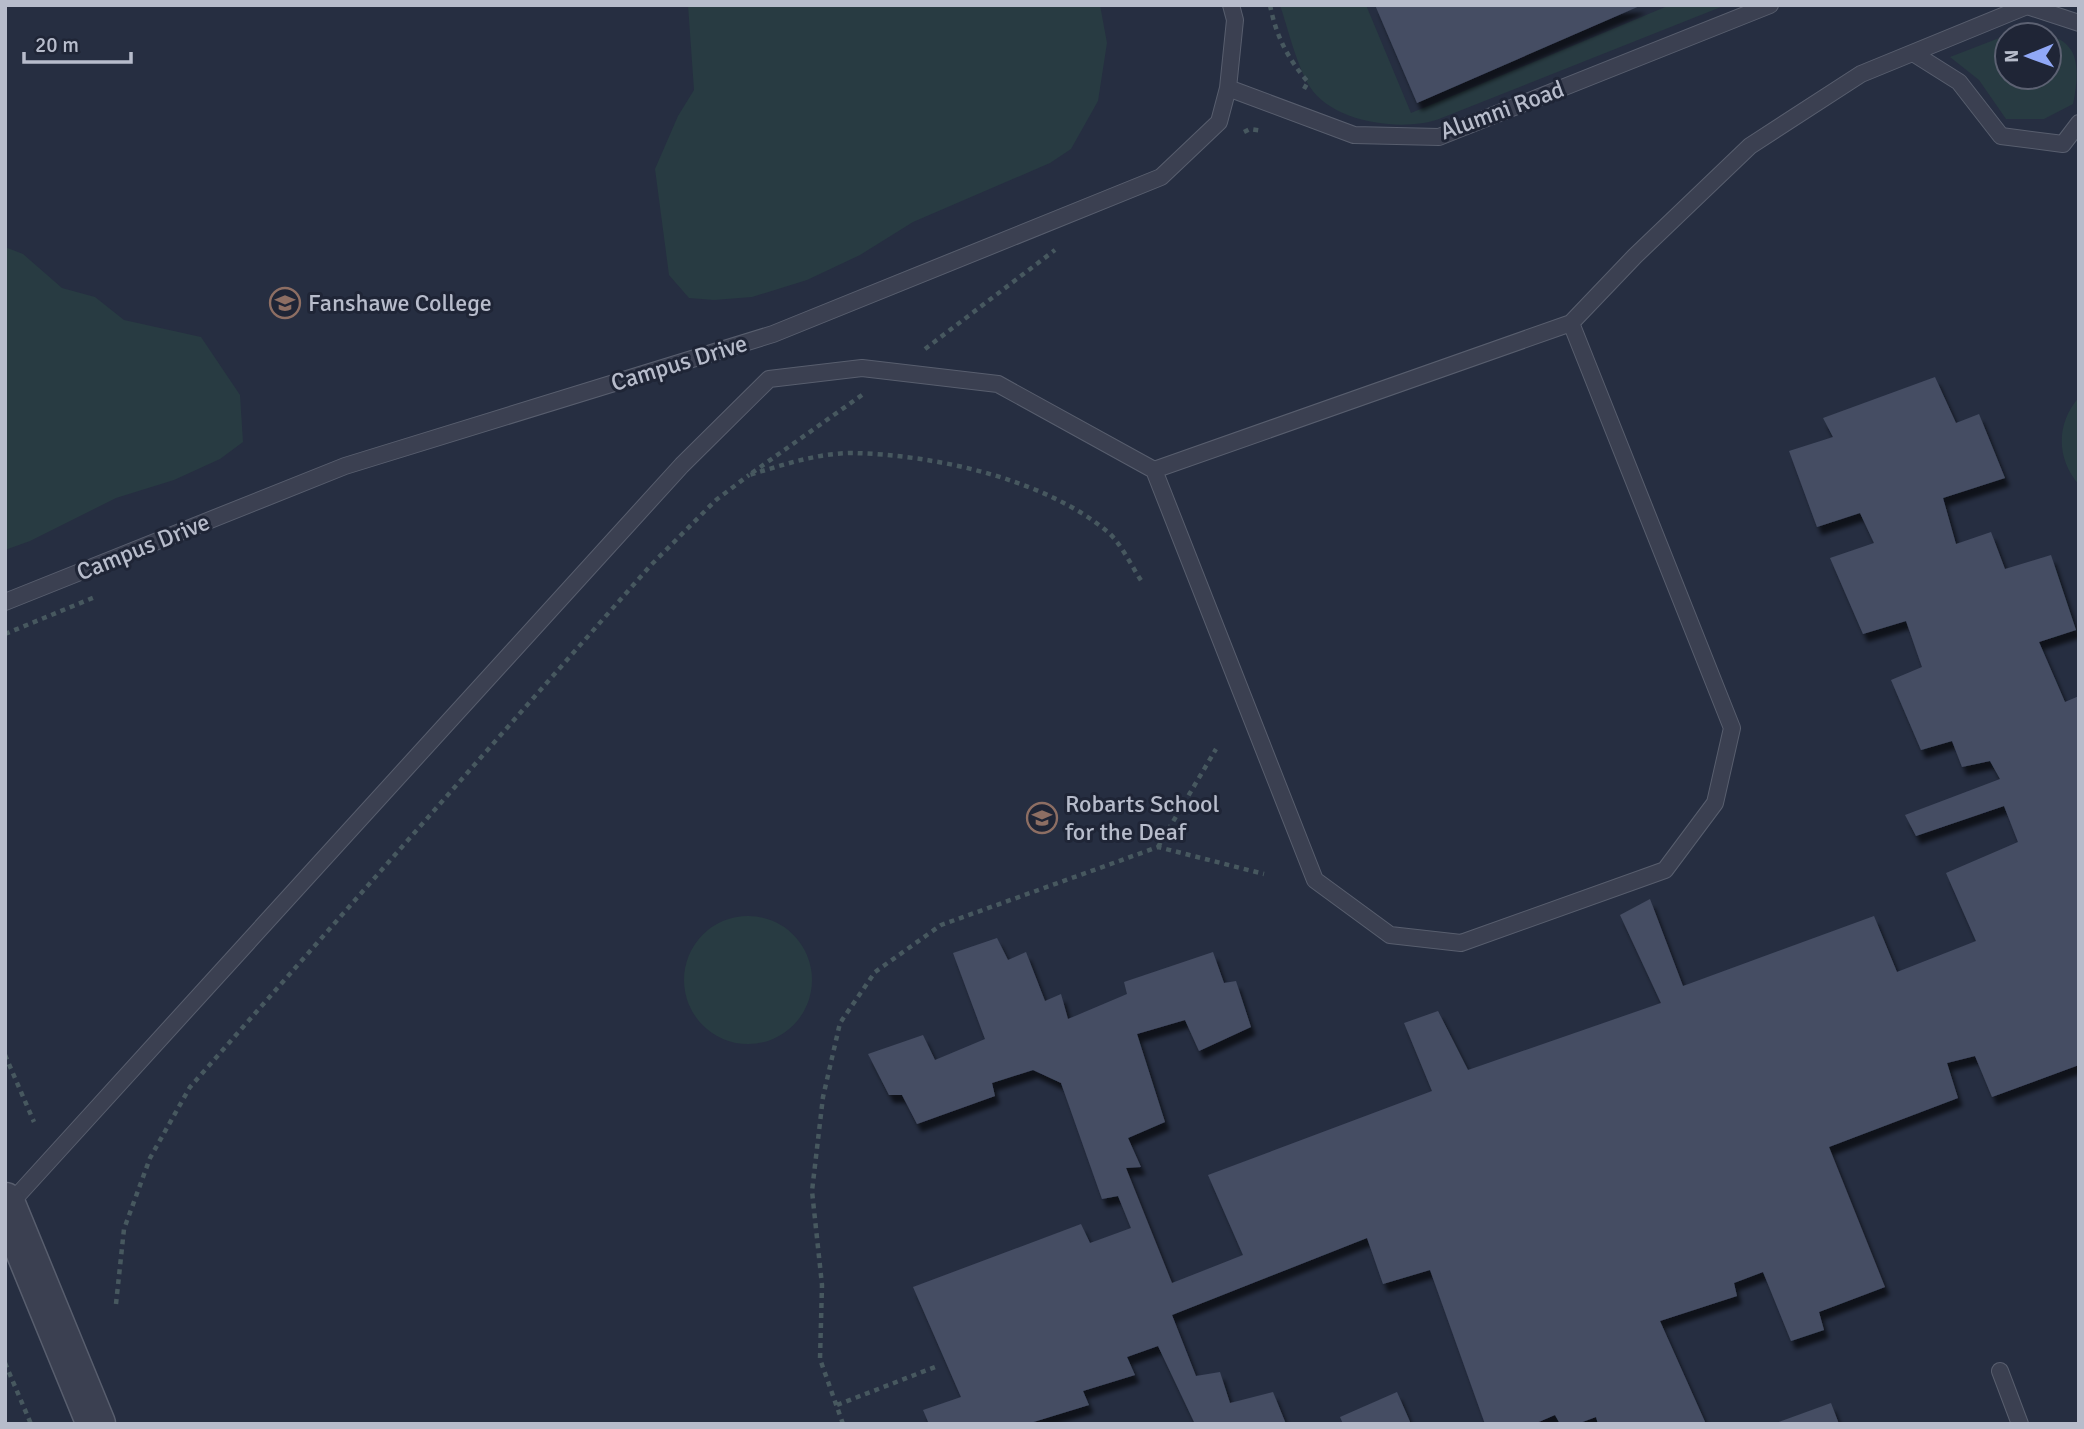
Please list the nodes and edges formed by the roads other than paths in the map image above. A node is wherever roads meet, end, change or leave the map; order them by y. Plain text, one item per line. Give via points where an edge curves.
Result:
1 (1231, 5) edge
2 (1770, 5) edge
3 (2079, 23) edge
4 (1913, 53) junction
5 (1228, 88) junction
6 (2079, 123) edge
7 (1571, 323) junction
8 (1154, 470) junction
9 (5, 602) edge
10 (6, 1205) edge
11 (2000, 1371) dead end
12 (96, 1424) edge
13 (2020, 1424) edge

1 - 5 lane, Campus Drive via 1235,20
2 - 5 lane, Alumni Road via 1439,136 1354,135
3 - 4 lane via 2028,6
4 - 6 lane via 1959,82 2001,136 2063,144
4 - 7 lane via 1861,74 1750,146
5 - 9 lane, Campus Drive via 1219,122 1161,177 772,334 345,466
7 - 8 lane
7 - 8 lane via 1732,728 1715,803 1665,870 1461,943 1390,935 1315,880
8 - 10 lane via 998,384 862,368 769,379 682,465
10 - 12 street
11 - 13 lane

